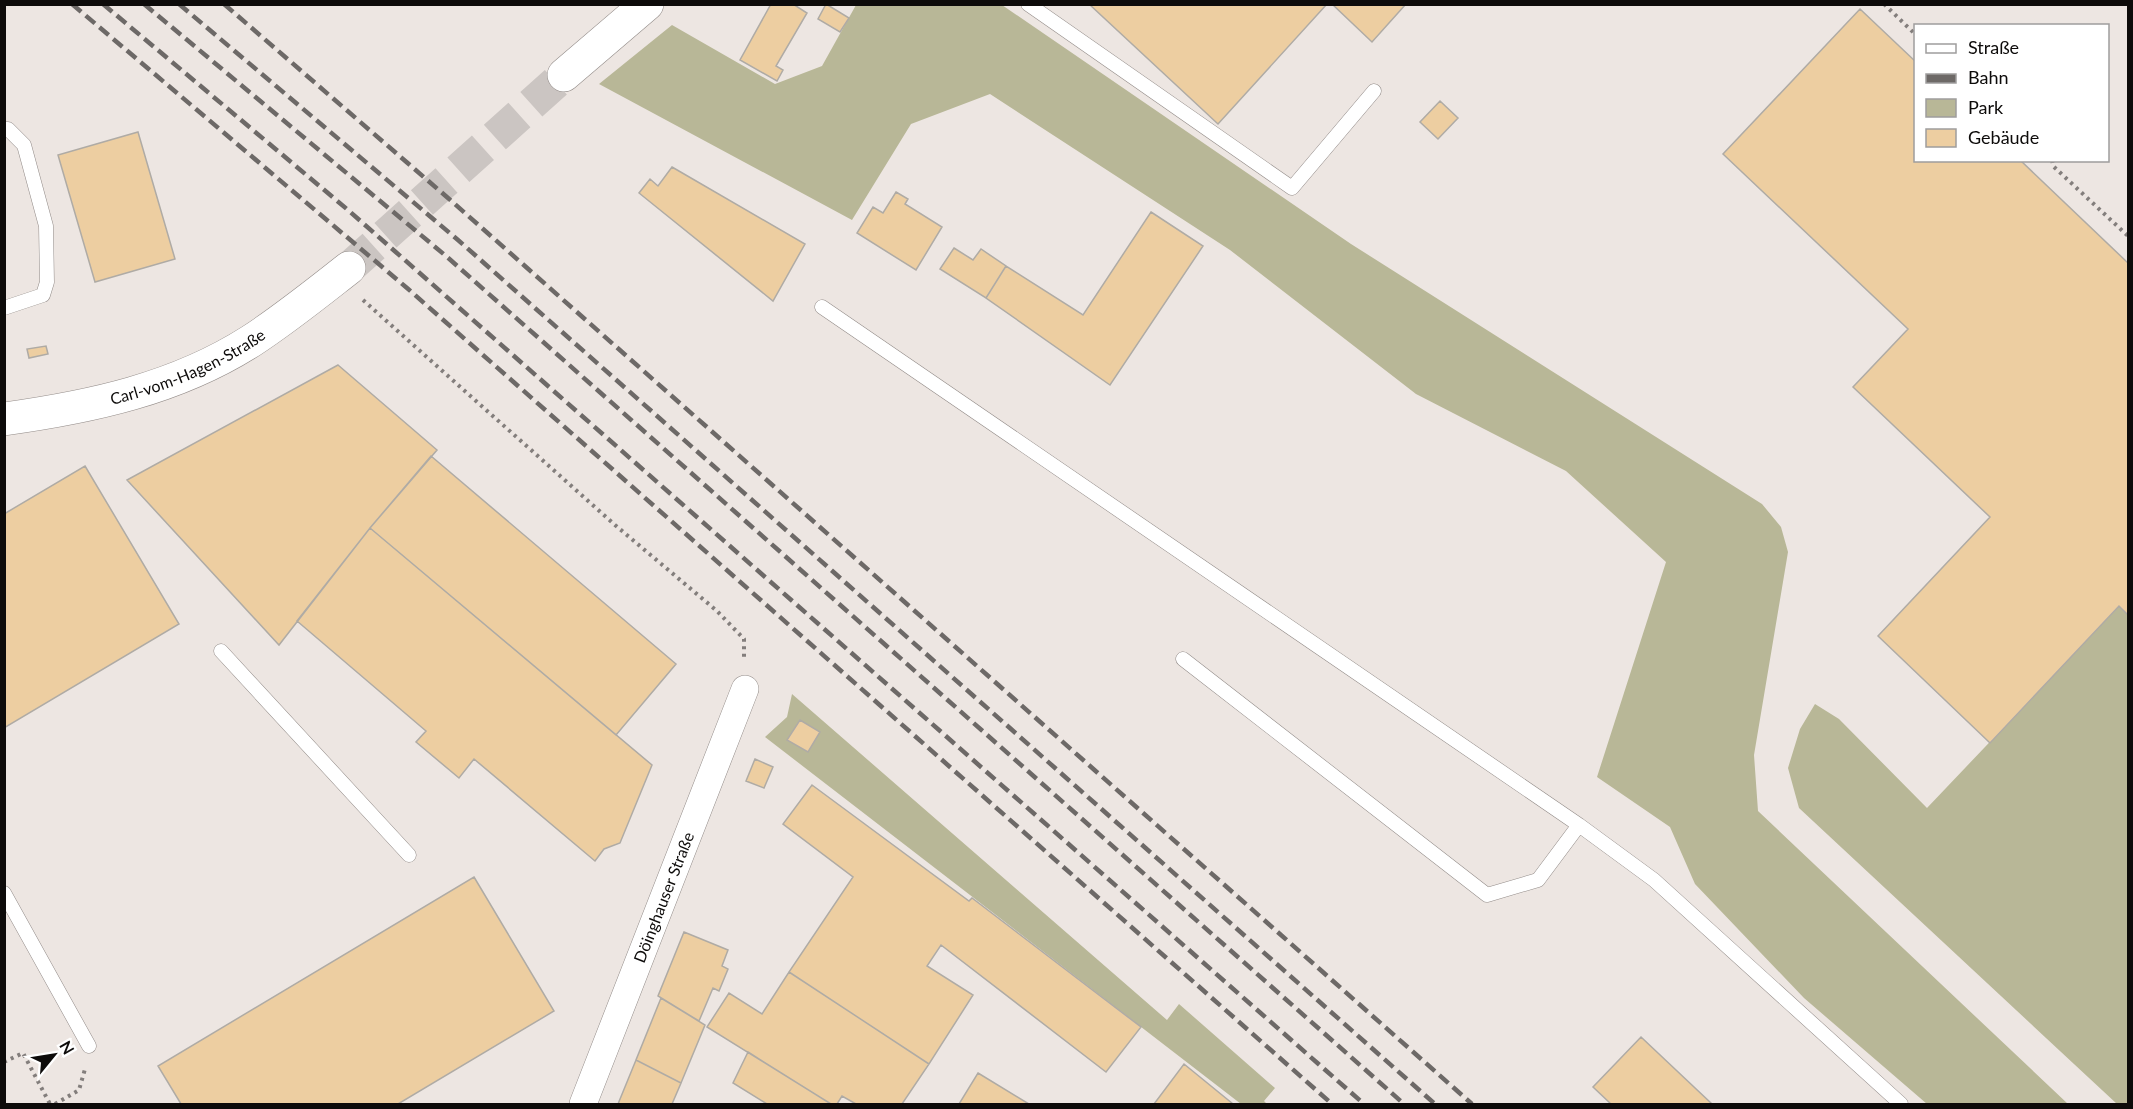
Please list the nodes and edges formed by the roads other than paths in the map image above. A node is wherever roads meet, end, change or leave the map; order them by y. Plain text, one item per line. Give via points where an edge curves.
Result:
1 (647, 4) edge
2 (1028, 4) edge
3 (564, 75) tunnel mouth
4 (1374, 91) dead end
5 (4, 129) edge
6 (343, 272) tunnel mouth
7 (822, 307) dead end
8 (4, 308) edge
9 (4, 419) edge
10 (221, 651) dead end
11 (1183, 659) dead end
12 (745, 689) road end
13 (1579, 825) junction
14 (409, 855) dead end
15 (4, 893) edge
16 (89, 1046) road end
17 (583, 1104) edge
18 (1901, 1104) edge

1 - 3 street
2 - 4 lane via 1292,188
5 - 8 lane via 24,144 46,226 47,282 43,295
6 - 9 street, Carl-vom-Hagen-Straße via 290,315 209,365 141,392 71,410
7 - 13 lane
10 - 14 lane
11 - 13 lane via 1487,895 1538,880
12 - 17 street, Döinghauser Straße
13 - 18 lane via 1654,880
15 - 16 lane

